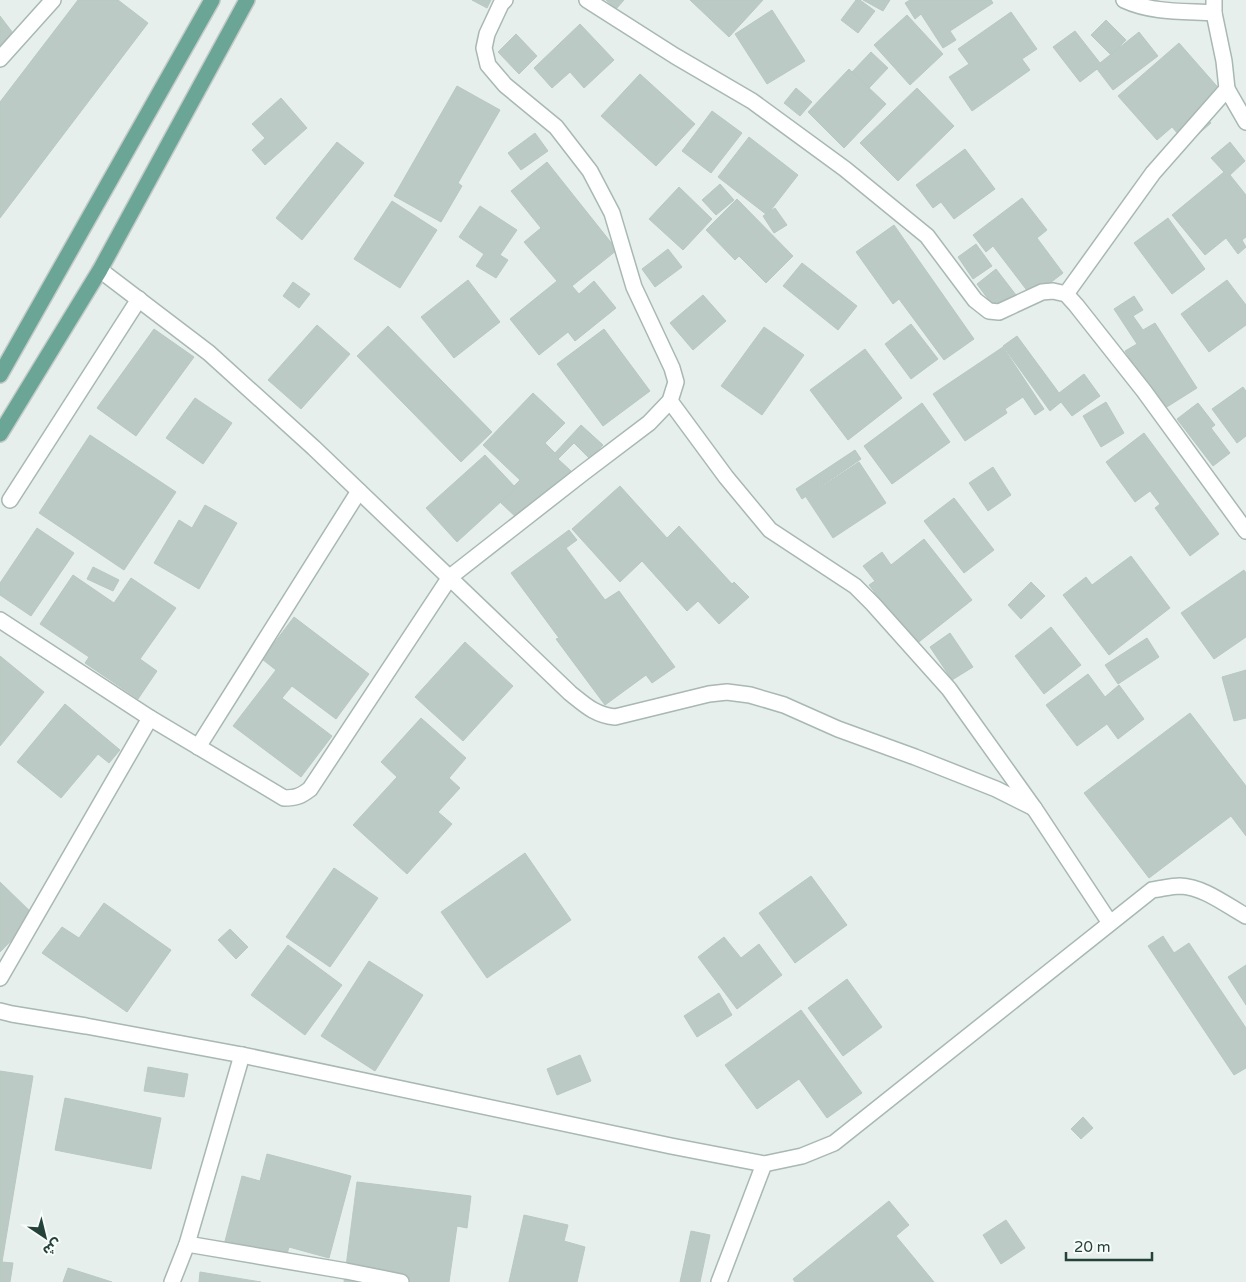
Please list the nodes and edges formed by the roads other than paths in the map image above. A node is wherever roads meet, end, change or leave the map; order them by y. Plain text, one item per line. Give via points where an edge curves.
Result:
1 (53, 0) edge
2 (212, 0) edge
3 (247, 0) edge
4 (505, 0) edge
5 (587, 0) edge
6 (1124, 0) edge
7 (1214, 6) edge
8 (0, 60) edge
9 (1227, 89) junction
10 (1246, 122) edge
11 (100, 270) junction
12 (1066, 294) junction
13 (139, 299) junction
14 (0, 375) edge
15 (670, 401) junction
16 (0, 434) edge
17 (359, 491) junction
18 (10, 500) dead end
19 (1246, 531) edge
20 (450, 578) junction
21 (0, 620) edge
22 (150, 718) junction
23 (198, 747) junction
24 (1034, 808) junction
25 (1246, 916) edge
26 (1110, 923) junction
27 (0, 978) edge
28 (0, 1011) edge
29 (242, 1055) junction
30 (764, 1164) junction
31 (187, 1244) junction
32 (172, 1282) edge
33 (401, 1282) edge
34 (720, 1282) edge

1 - 8 street
2 - 14 main road
3 - 11 main road
4 - 15 street via 484,48 488,65 505,85 556,127 590,171 612,213 634,287 672,368 676,382
5 - 12 street via 752,101 845,169 926,236 975,300 989,311 999,312 1042,292 1053,290
6 - 7 street via 1167,11
7 - 9 street
9 - 10 street
9 - 12 street via 1153,173
11 - 13 street
11 - 16 main road
12 - 19 street via 1144,391
13 - 17 street via 210,353
13 - 18 street
15 - 20 street via 650,424
15 - 24 street via 770,530 855,586 873,604 949,689
17 - 20 street
17 - 23 street
20 - 23 street via 310,788 301,796 284,798
20 - 24 street via 570,693 602,716 615,717 709,694 750,695 784,705 996,789
21 - 22 street
22 - 23 street
22 - 27 street
24 - 26 street
25 - 26 street via 1209,895 1180,886 1152,890
26 - 30 street via 834,1142 802,1156
28 - 29 street
29 - 30 street
29 - 31 street
30 - 34 street
31 - 32 street
31 - 33 street

